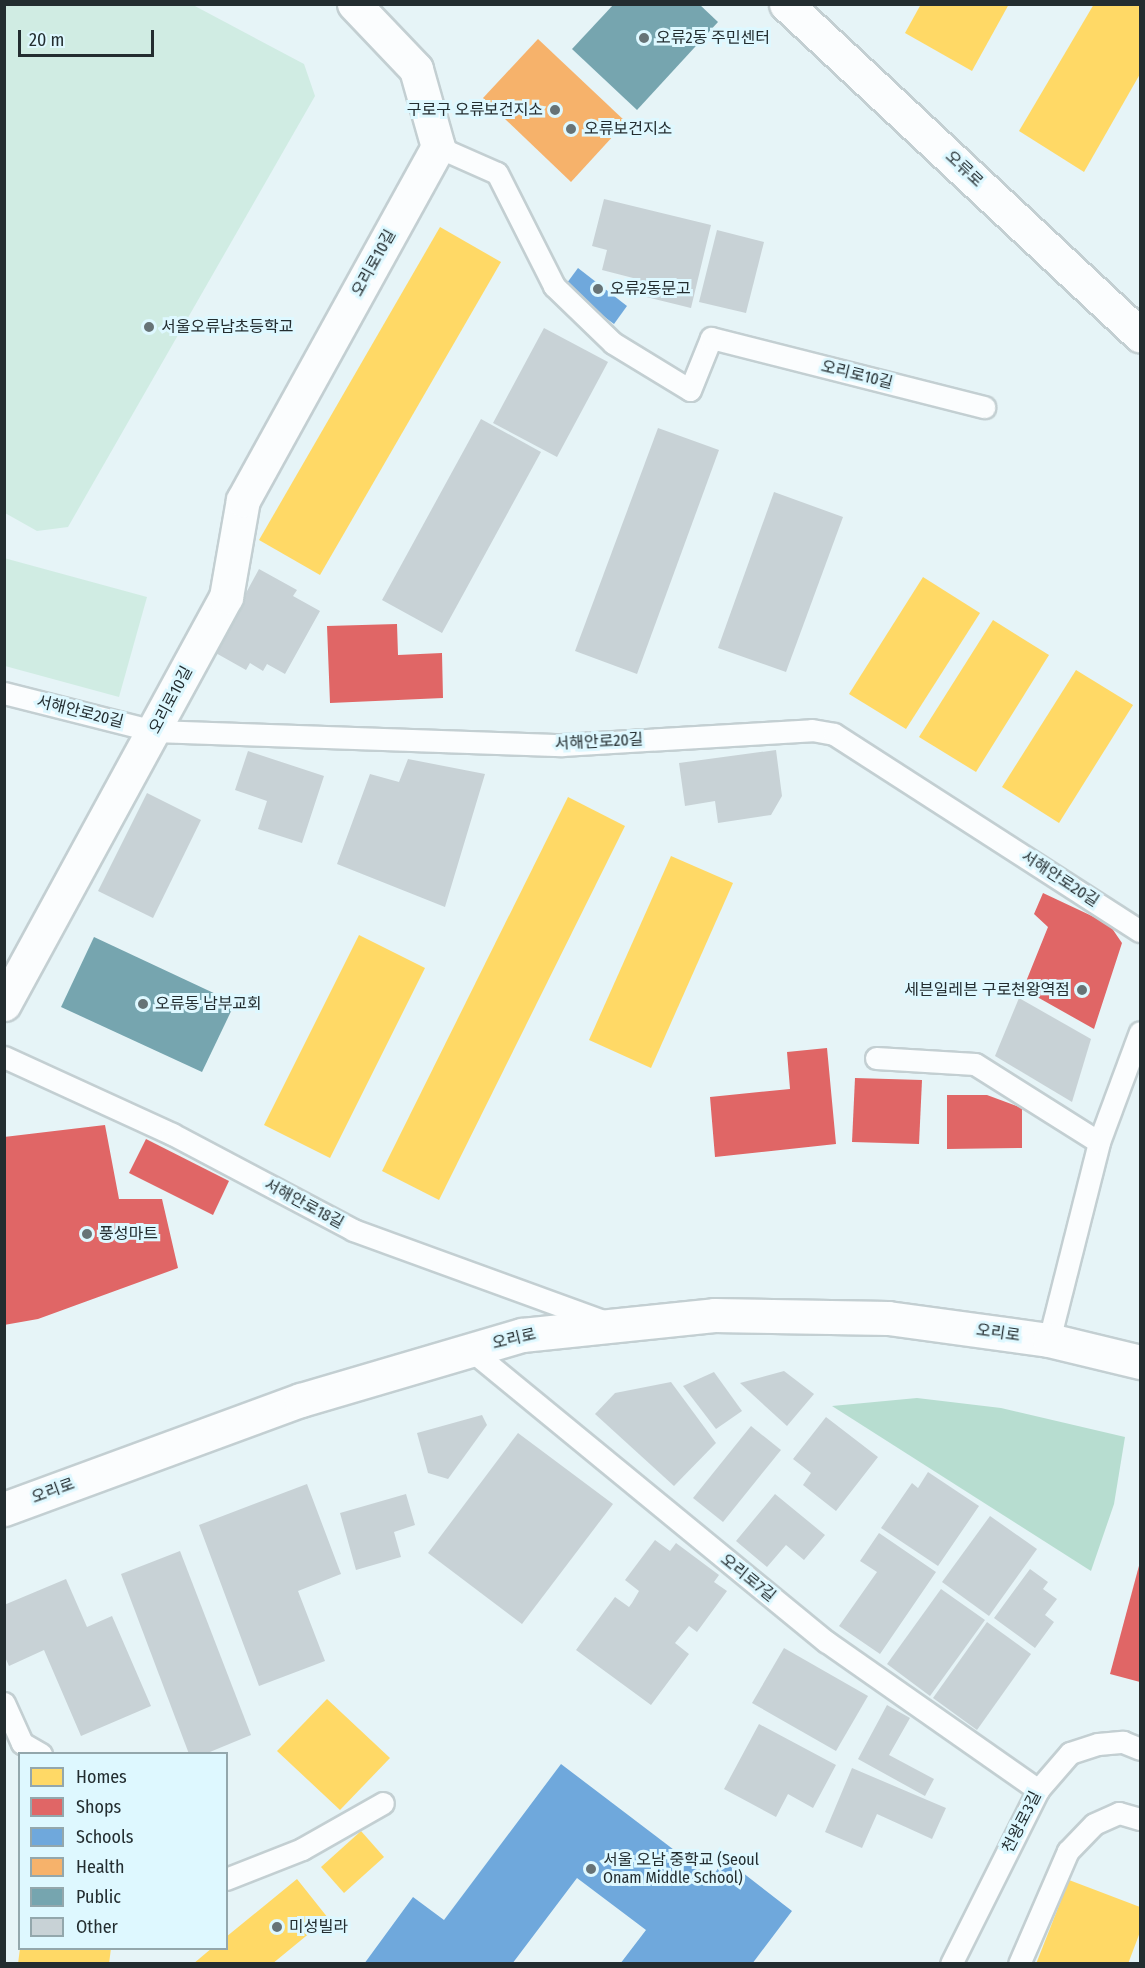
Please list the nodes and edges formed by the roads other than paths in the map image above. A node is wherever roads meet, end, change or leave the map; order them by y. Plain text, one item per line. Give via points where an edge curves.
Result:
1 (354, 4) edge
2 (786, 4) edge
3 (438, 147) junction
4 (1140, 335) edge
5 (984, 407) dead end
6 (4, 693) edge
7 (154, 730) junction
8 (1140, 932) edge
9 (4, 1004) edge
10 (1140, 1032) edge
11 (4, 1057) edge
12 (876, 1058) dead end
13 (1099, 1142) junction
14 (615, 1325) junction
15 (1049, 1340) junction
16 (471, 1350) junction
17 (1140, 1362) edge
18 (4, 1509) edge
19 (4, 1703) edge
20 (1140, 1749) edge
21 (38, 1752) edge
22 (1038, 1790) junction
23 (383, 1803) dead end
24 (1140, 1819) edge
25 (228, 1878) edge
26 (951, 1964) edge
27 (1019, 1964) edge

1 - 3 main road via 416,69
2 - 4 main road, 오류로
3 - 5 lane, 오리로10길 via 497,173 554,286 613,343 690,390 711,338
3 - 7 main road, 오리로10길 via 243,500 226,597
6 - 7 lane, 서해안로20길
7 - 8 lane, 서해안로20길 via 562,745 812,730 834,734
7 - 9 main road, 오리로10길
10 - 13 lane
11 - 14 lane, 서해안로18길 via 172,1134 353,1230
12 - 13 lane via 975,1064
13 - 15 lane
14 - 15 main road, 오리로 via 714,1315 888,1318
14 - 16 main road, 오리로 via 522,1335
15 - 17 main road, 오리로
16 - 18 main road, 오리로 via 301,1400
16 - 22 lane, 오리로7길 via 827,1642
19 - 21 lane via 22,1743
20 - 22 lane, 천왕로3길 via 1123,1742 1098,1744 1070,1753
22 - 26 lane, 천왕로3길
23 - 25 lane via 302,1849
24 - 27 lane via 1119,1812 1094,1824 1068,1851

